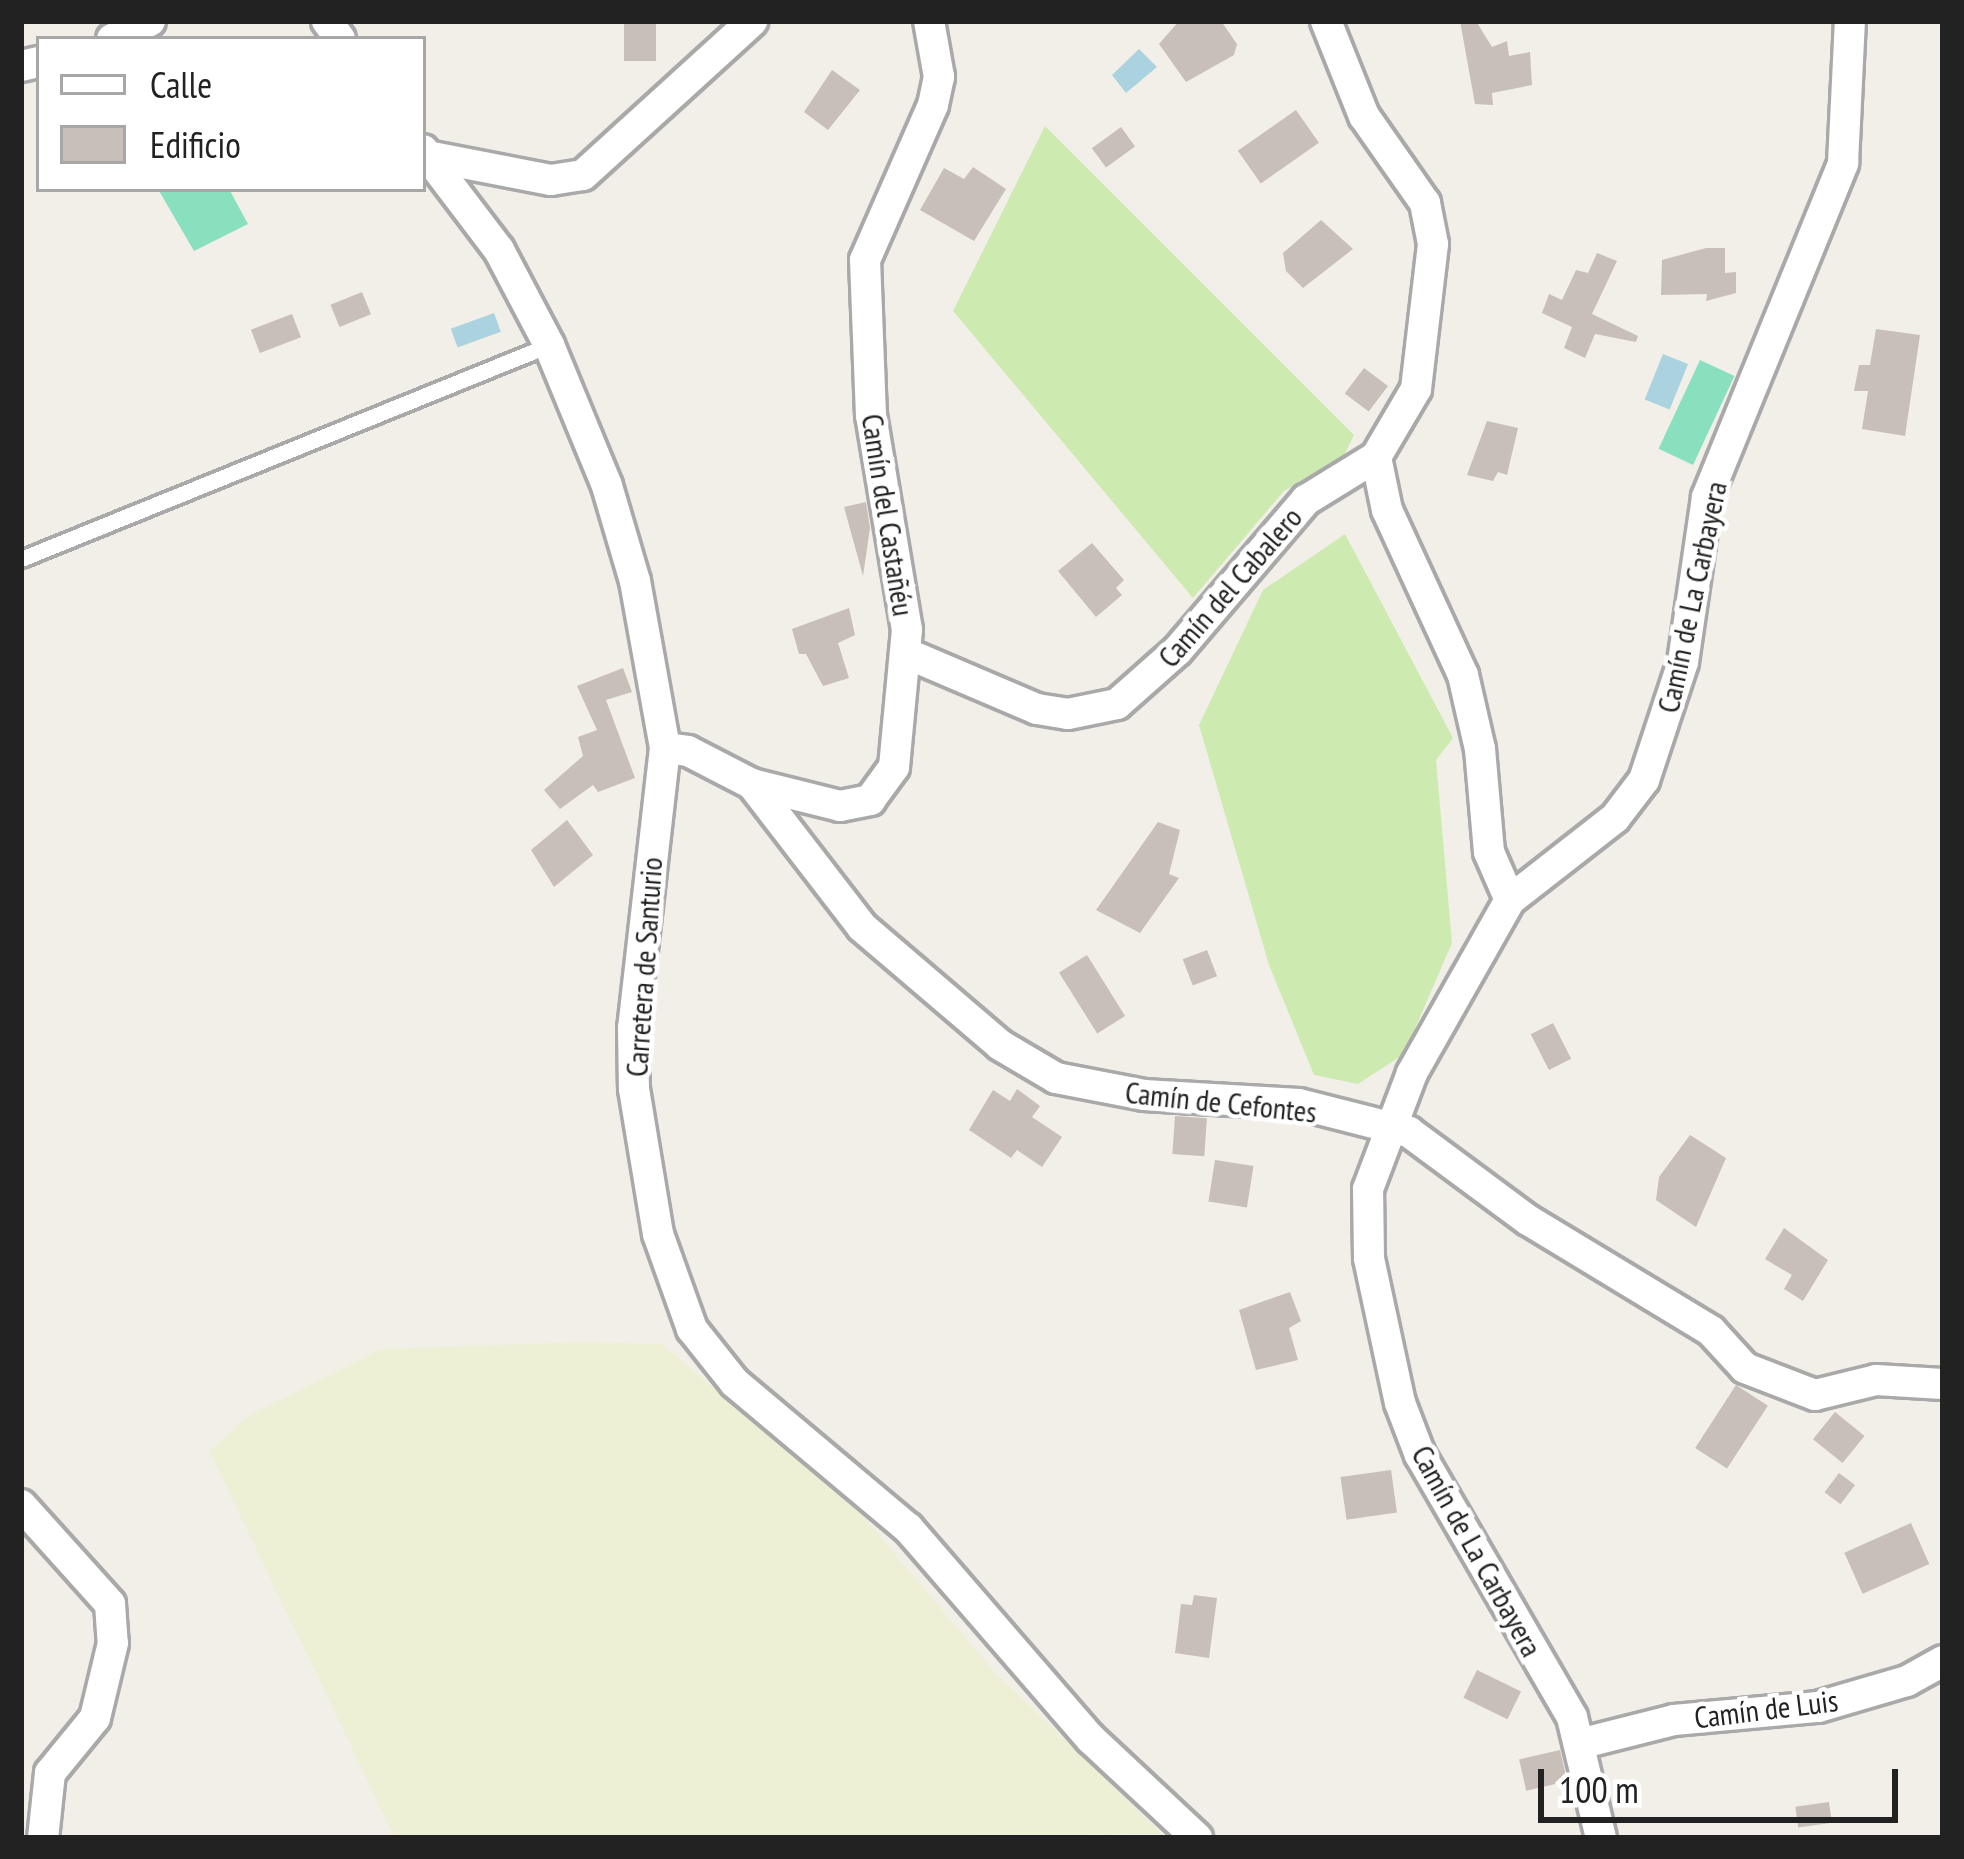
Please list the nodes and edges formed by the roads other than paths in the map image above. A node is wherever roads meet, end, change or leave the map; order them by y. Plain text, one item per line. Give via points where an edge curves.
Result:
1 (150, 21) edge
2 (752, 21) edge
3 (929, 21) edge
4 (1326, 21) edge
5 (1850, 21) edge
6 (118, 36) edge
7 (426, 153) edge
8 (426, 154) edge
9 (549, 345) junction
10 (1376, 457) junction
11 (21, 559) edge
12 (908, 654) junction
13 (665, 748) junction
14 (752, 784) junction
15 (1510, 900) junction
16 (1391, 1126) junction
17 (1943, 1384) edge
18 (21, 1504) edge
19 (1943, 1660) edge
20 (1583, 1743) junction
21 (43, 1838) edge
22 (1197, 1838) edge
23 (1601, 1838) edge

1 - 6 street
2 - 7 street via 583,175 551,180
3 - 12 street, Camín del Castañéu via 939,77 933,105 865,260 871,416
4 - 10 street, Camín del Cabalero via 1364,116 1425,203 1433,244 1417,389
5 - 15 street, Camín de La Carbayera via 1844,163 1707,497 1683,662 1663,733 1644,781 1615,818
8 - 9 street, Carretera de Santurio via 499,250
9 - 11 lane
9 - 13 street, Carretera de Santurio via 607,486 635,581
10 - 12 street, Camín del Cabalero via 1306,500 1177,652 1117,704 1037,709
10 - 15 street via 1387,510 1463,675 1480,749 1489,852
12 - 14 street, Camín del Castañéu via 899,745 870,800 840,806
13 - 14 street, Camín del Castañéu via 688,751
13 - 22 street, Carretera de Santurio via 633,1028 634,1089 658,1234 692,1329 735,1383 908,1528 1091,1739
14 - 16 street, Camín de Cefontes via 862,927 1024,1062 1089,1087 1299,1104
15 - 16 street, Camín de La Carbayera via 1412,1073
16 - 17 street, Camín de Cefontes via 1424,1139 1528,1220 1700,1324 1745,1368 1815,1395 1876,1380
16 - 20 street, Camín de La Carbayera via 1368,1189 1367,1218 1381,1334 1400,1403 1420,1455
18 - 21 street via 110,1604 95,1718 50,1773
19 - 20 street, Camín de Luis via 1907,1681 1818,1707 1674,1720
20 - 23 street, Camín de La Carbayera

